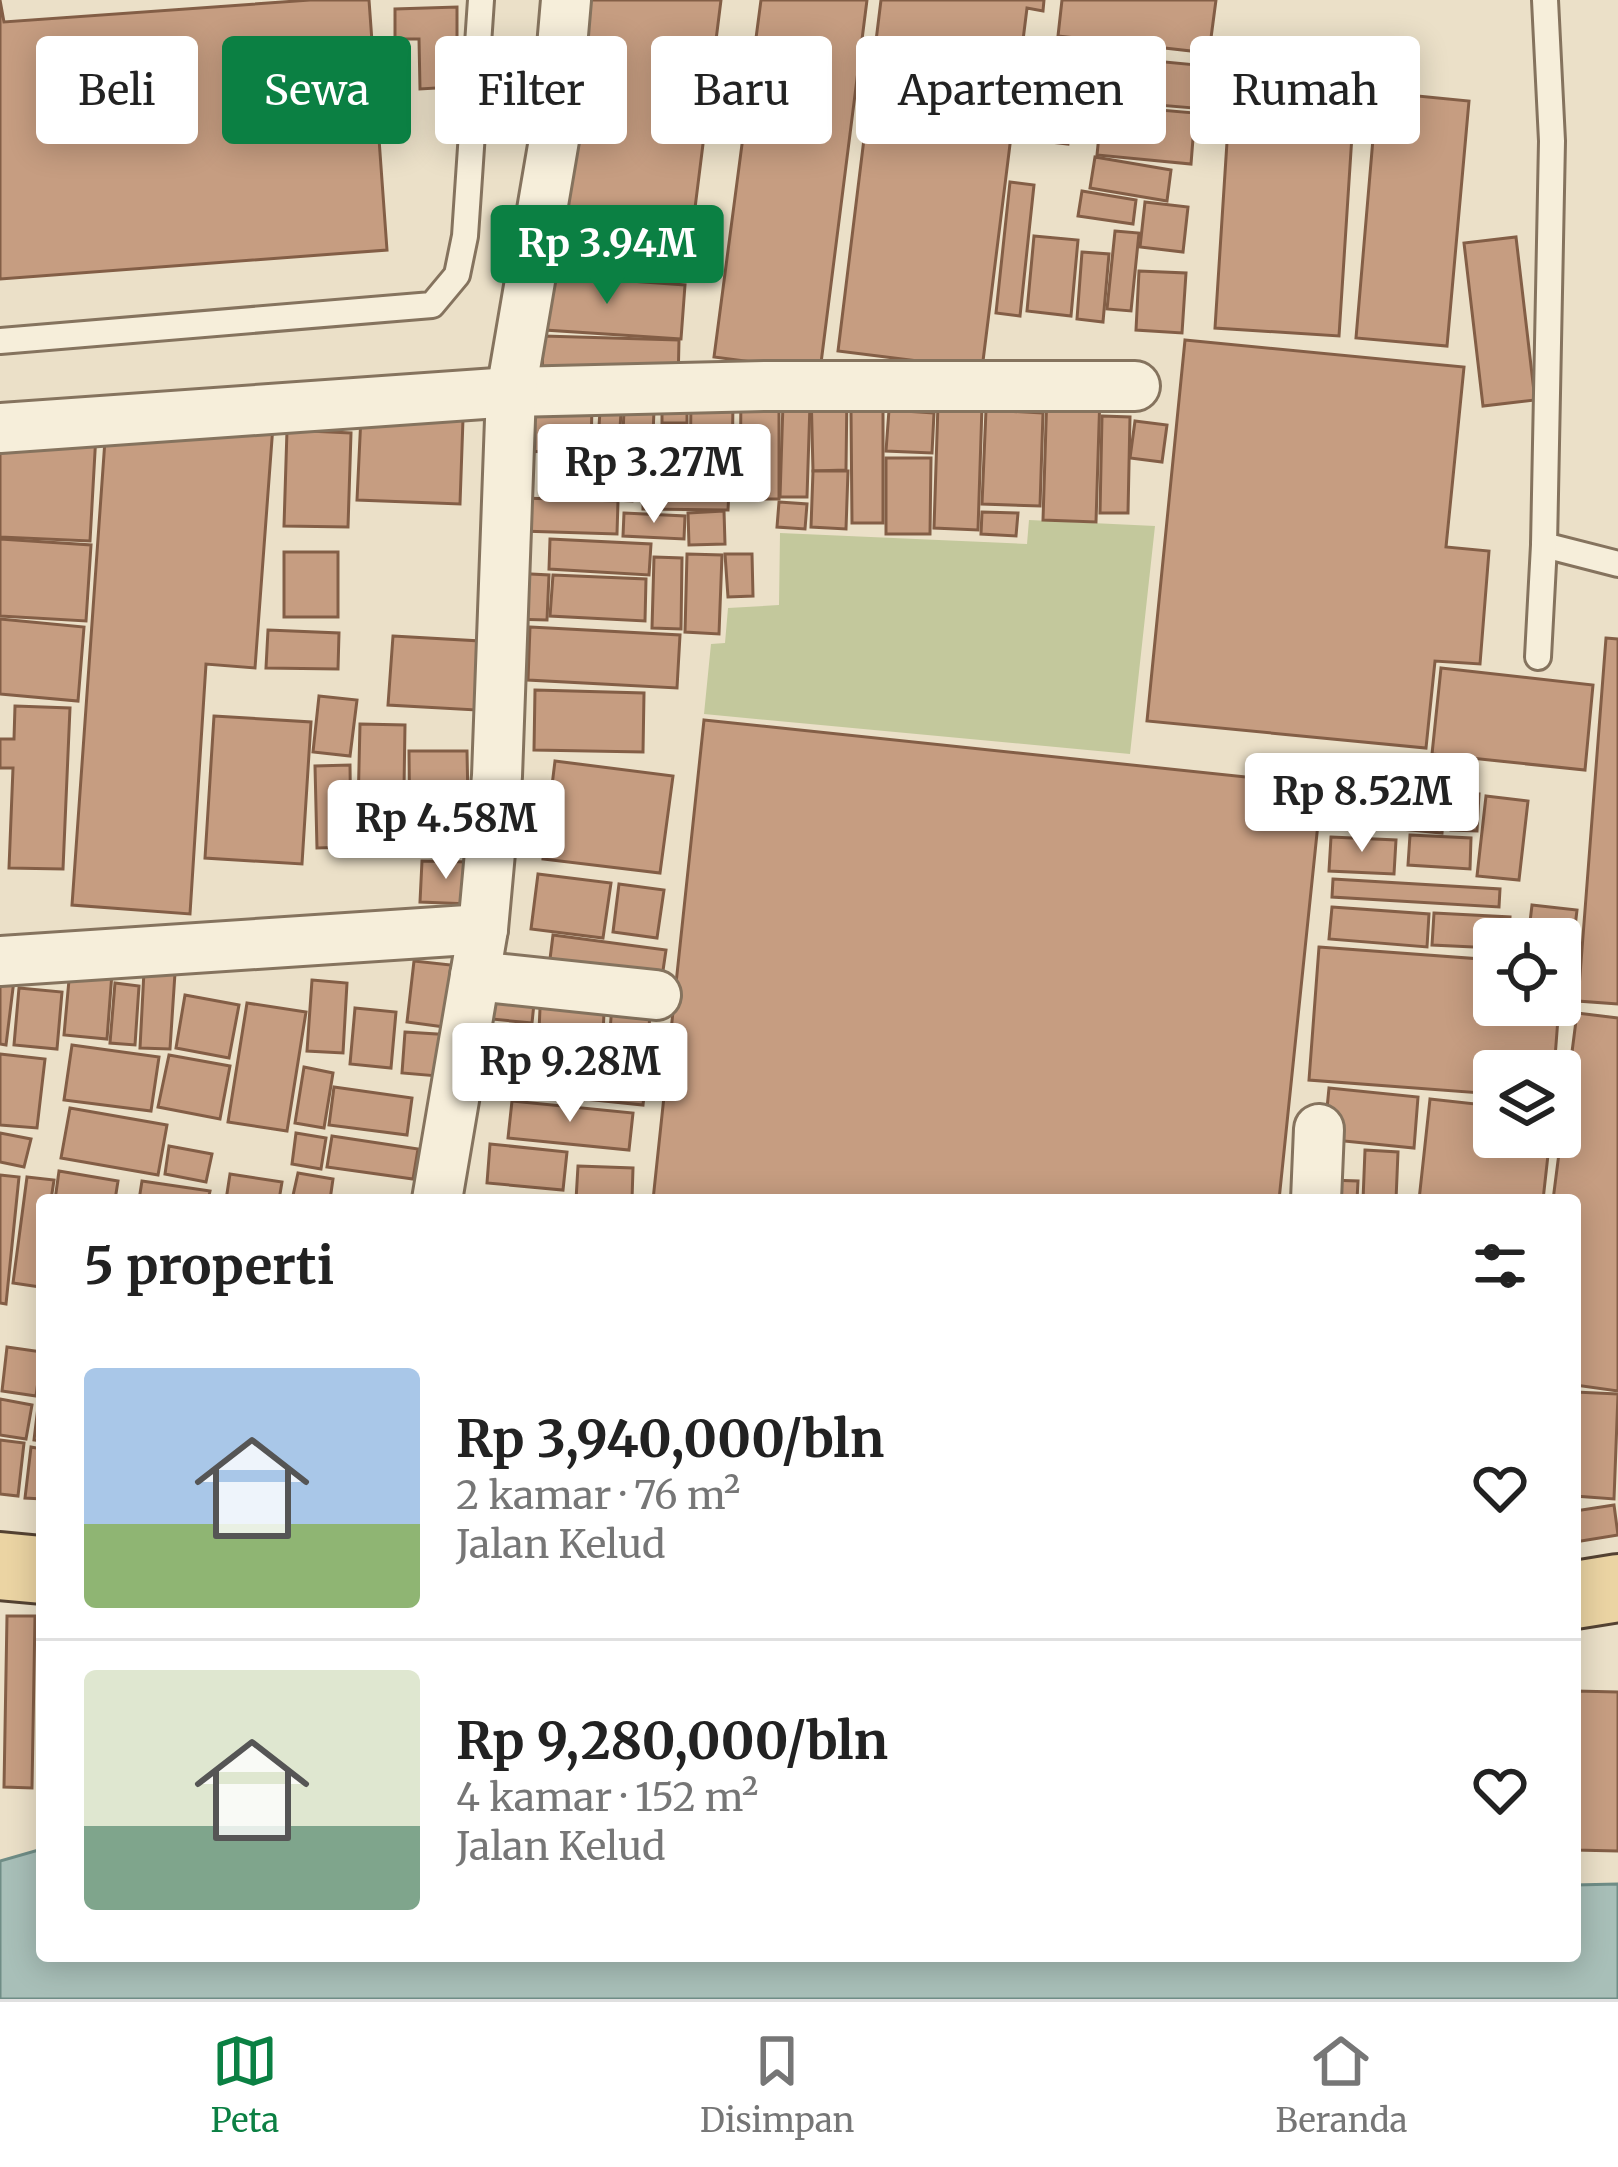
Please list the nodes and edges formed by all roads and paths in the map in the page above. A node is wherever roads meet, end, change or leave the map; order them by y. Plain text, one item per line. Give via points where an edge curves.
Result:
1 (481, 0) edge
2 (566, 0) edge
3 (1545, 0) edge
4 (0, 341) edge
5 (1135, 386) dead end
6 (511, 392) junction
7 (0, 428) edge
8 (1544, 545) junction
9 (1618, 564) edge
10 (1538, 657) dead end
11 (479, 952) junction
12 (0, 961) edge
13 (656, 995) dead end
14 (1319, 1129) dead end
15 (438, 1194) edge
16 (1316, 1194) edge
17 (0, 1567) edge
18 (36, 1570) edge
19 (1618, 1588) edge
20 (1581, 1594) edge

1 - 4 lane via 465,236 457,275 432,305
2 - 6 street via 554,140
3 - 8 lane via 1552,141
5 - 6 street
6 - 7 street
6 - 11 street via 497,776
8 - 9 lane
8 - 10 lane
11 - 12 street
11 - 13 street
11 - 15 street
14 - 16 street
17 - 18 main road
19 - 20 main road

